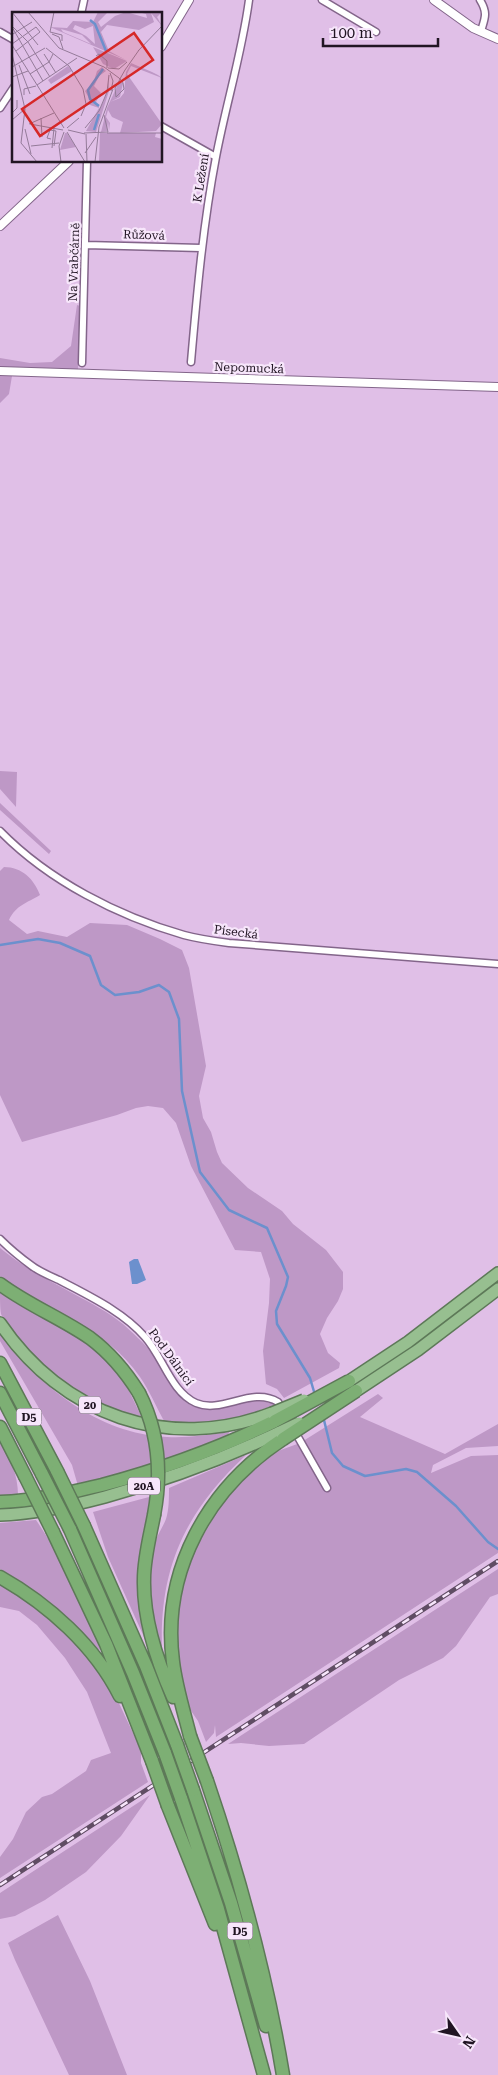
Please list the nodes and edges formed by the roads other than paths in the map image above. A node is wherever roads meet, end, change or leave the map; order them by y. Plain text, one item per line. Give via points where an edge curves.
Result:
1 (189, 0) edge
2 (248, 0) edge
3 (322, 0) edge
4 (434, 0) edge
5 (480, 0) edge
6 (481, 31) junction
7 (0, 32) edge
8 (376, 32) dead end
9 (12, 39) edge
10 (498, 39) edge
11 (162, 45) edge
12 (12, 90) edge
13 (0, 108) edge
14 (162, 127) edge
15 (216, 157) junction
16 (67, 162) edge
17 (87, 162) edge
18 (0, 226) edge
19 (86, 244) junction
20 (201, 248) junction
21 (191, 362) dead end
22 (82, 363) dead end
23 (0, 371) edge
24 (498, 387) edge
25 (0, 831) edge
26 (498, 964) edge
27 (0, 1239) edge
28 (498, 1273) edge
29 (0, 1284) edge
30 (498, 1289) edge
31 (0, 1323) edge
32 (0, 1363) edge
33 (353, 1386) junction
34 (0, 1393) edge
35 (278, 1426) junction
36 (0, 1427) edge
37 (327, 1488) dead end
38 (0, 1502) edge
39 (0, 1515) edge
40 (0, 1577) edge
41 (190, 1736) junction
42 (152, 1761) junction
43 (240, 1986) junction
44 (264, 2075) edge
45 (278, 2075) edge
46 (283, 2075) edge

1 - 11 street
2 - 15 street, K Ležení via 245,29
3 - 8 street
4 - 6 street
5 - 6 street via 485,8
6 - 10 street
7 - 9 street
12 - 13 street
14 - 15 street
15 - 20 street, K Ležení
16 - 18 street
17 - 19 street, Na Vrabčárně
19 - 20 street, Růžová
19 - 22 street, Na Vrabčárně
20 - 21 street, K Ležení
23 - 24 street, Nepomucká
25 - 26 street, Písecká via 45,868 96,900 142,921 185,935 248,945
27 - 37 street, Pod Dálnicí via 33,1267 108,1306 138,1331 189,1399 210,1406 252,1397 271,1397 278,1402
28 - 33 highway
29 - 41 highway, bridge via 95,1342 116,1361 139,1393 151,1422 158,1458 158,1488 144,1578 146,1615 153,1645
30 - 33 highway via 418,1350
31 - 35 highway, 20 via 23,1353 54,1383 94,1407 122,1418 164,1428
32 - 45 highway, D5, bridge via 84,1526 177,1745 236,1920
33 - 35 highway, bridge
33 - 35 highway, bridge
34 - 43 highway, D5, bridge via 70,1529 122,1646 181,1798
35 - 38 highway via 140,1474 58,1496
35 - 39 highway, 20A via 192,1470 143,1486 52,1509
35 - 41 highway via 254,1461 224,1489 198,1527 181,1568 172,1608 171,1647 177,1688
36 - 42 highway, bridge via 106,1644
40 - 42 highway via 49,1611 87,1648 118,1692
41 - 46 highway, bridge via 230,1846 258,1944
42 - 43 highway, bridge
43 - 44 highway, D5

